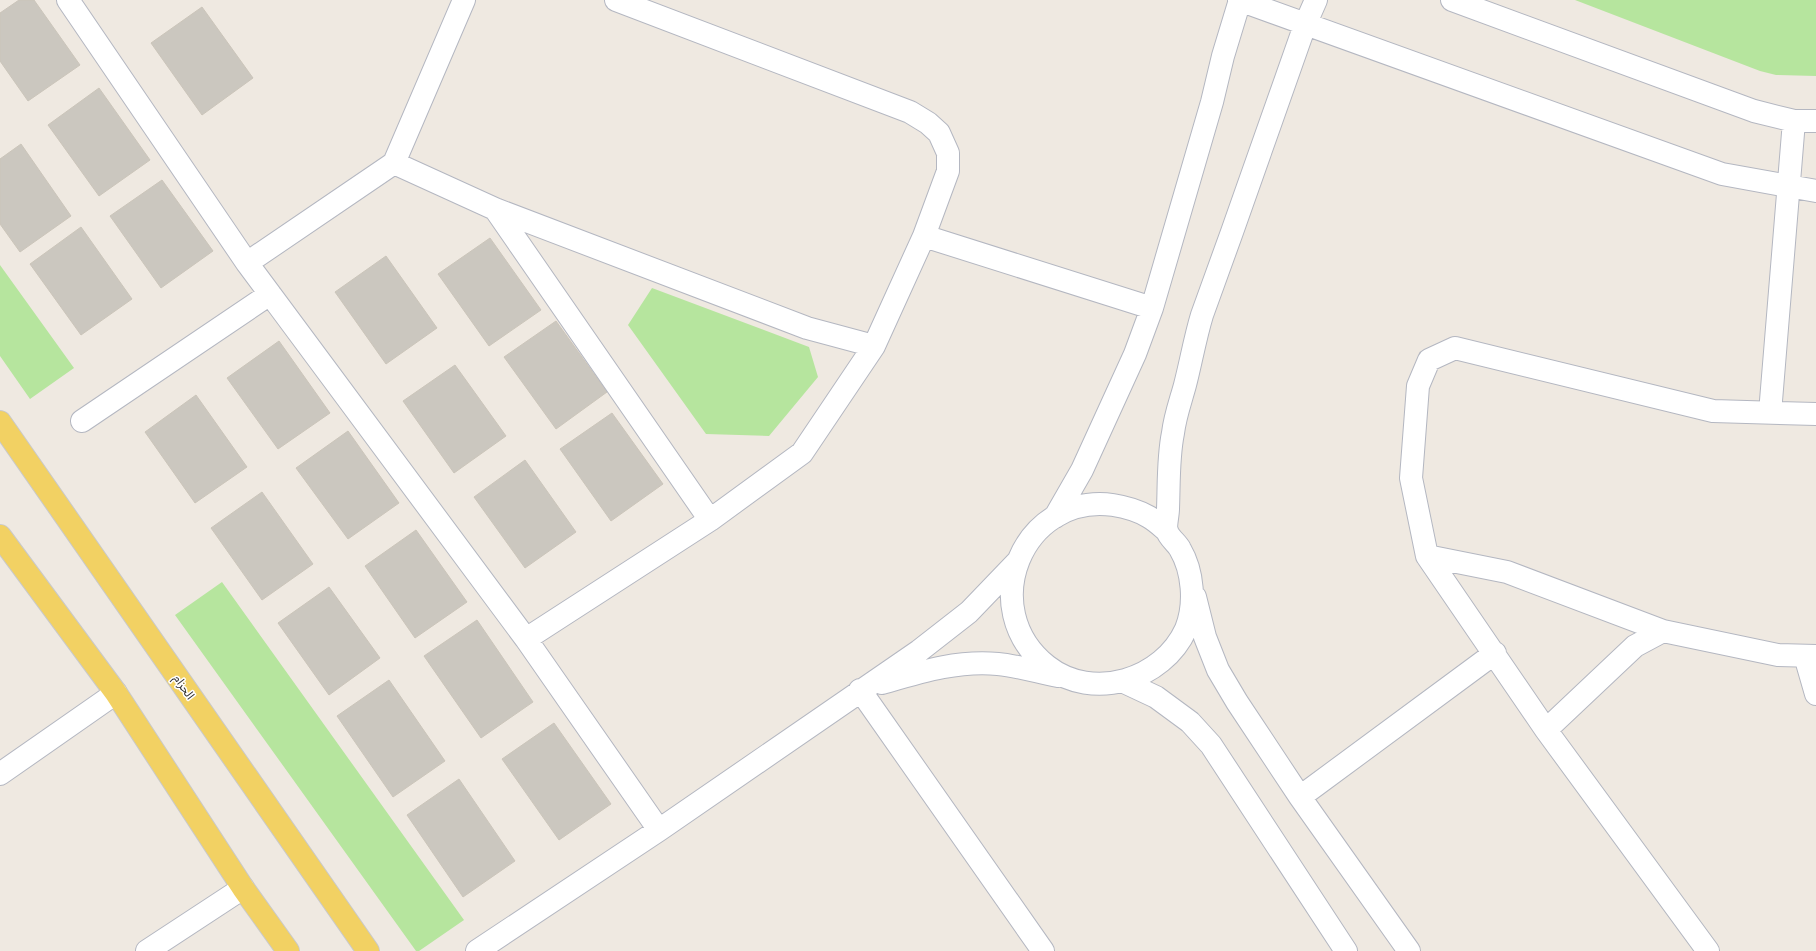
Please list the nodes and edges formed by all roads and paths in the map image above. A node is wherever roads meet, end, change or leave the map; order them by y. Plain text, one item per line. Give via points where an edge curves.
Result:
1 (68, 0) edge
2 (464, 0) edge
3 (616, 0) edge
4 (1240, 0) edge
5 (1316, 0) edge
6 (1452, 0) edge
7 (1305, 25) junction
8 (1794, 121) junction
9 (1816, 121) edge
10 (394, 163) junction
11 (1788, 187) junction
12 (1816, 191) edge
13 (495, 209) junction
14 (924, 236) junction
15 (247, 263) junction
16 (270, 294) junction
17 (1152, 308) junction
18 (874, 346) junction
19 (1770, 413) junction
20 (1816, 414) edge
21 (82, 421) dead end
22 (0, 422) edge
23 (1055, 517) junction
24 (710, 520) junction
25 (1167, 531) junction
26 (0, 536) edge
27 (1427, 556) junction
28 (1017, 562) junction
29 (1190, 572) junction
30 (1663, 631) junction
31 (526, 639) junction
32 (1495, 654) junction
33 (1811, 656) edge
34 (1072, 679) junction
35 (1124, 682) junction
36 (860, 690) junction
37 (116, 694) junction
38 (1816, 694) edge
39 (1546, 730) junction
40 (0, 774) edge
41 (1300, 797) junction
42 (659, 830) junction
43 (243, 888) junction
44 (147, 951) edge
45 (288, 951) edge
46 (368, 951) edge
47 (477, 951) edge
48 (1043, 951) edge
49 (1346, 951) edge
50 (1409, 951) edge
51 (1708, 951) edge

1 - 15 street
2 - 10 street
3 - 14 street via 910,112 928,123 939,133 948,153 948,172
4 - 7 street
4 - 17 street
5 - 7 street
6 - 8 street via 1754,111
7 - 11 street via 1722,174
7 - 25 street via 1202,318 1172,434
8 - 9 street
8 - 11 street
10 - 13 street
10 - 15 street
11 - 12 street
11 - 19 street
13 - 18 street via 807,328
13 - 24 street
14 - 17 street
14 - 18 street
15 - 16 street
16 - 21 street
16 - 31 street
17 - 23 street via 1135,354 1100,432
18 - 24 street via 802,453
19 - 20 street
19 - 27 street via 1713,411 1455,348 1429,360 1418,386 1411,478
22 - 46 main road, الحزام
23 - 25 street via 1077,507 1102,504 1126,507 1149,517
23 - 28 street via 1032,536
24 - 31 street
25 - 29 street via 1181,550
26 - 37 main road
27 - 30 street via 1507,572
27 - 32 street
28 - 34 street via 1011,592 1016,622 1030,649 1049,667
28 - 36 street via 988,594 946,631
29 - 35 street via 1192,600 1188,620 1172,652 1150,670
29 - 41 street via 1205,637 1218,670
30 - 33 street via 1778,655
30 - 39 street via 1635,646
31 - 42 street
32 - 39 street
32 - 41 street
33 - 38 street
34 - 35 street via 1098,684
34 - 36 street via 997,664 965,664 933,668
35 - 49 street via 1156,697 1190,722 1211,745
36 - 42 street
36 - 48 street
37 - 40 street
37 - 43 main road
39 - 51 street
41 - 50 street
42 - 47 street
43 - 44 street
43 - 45 main road

